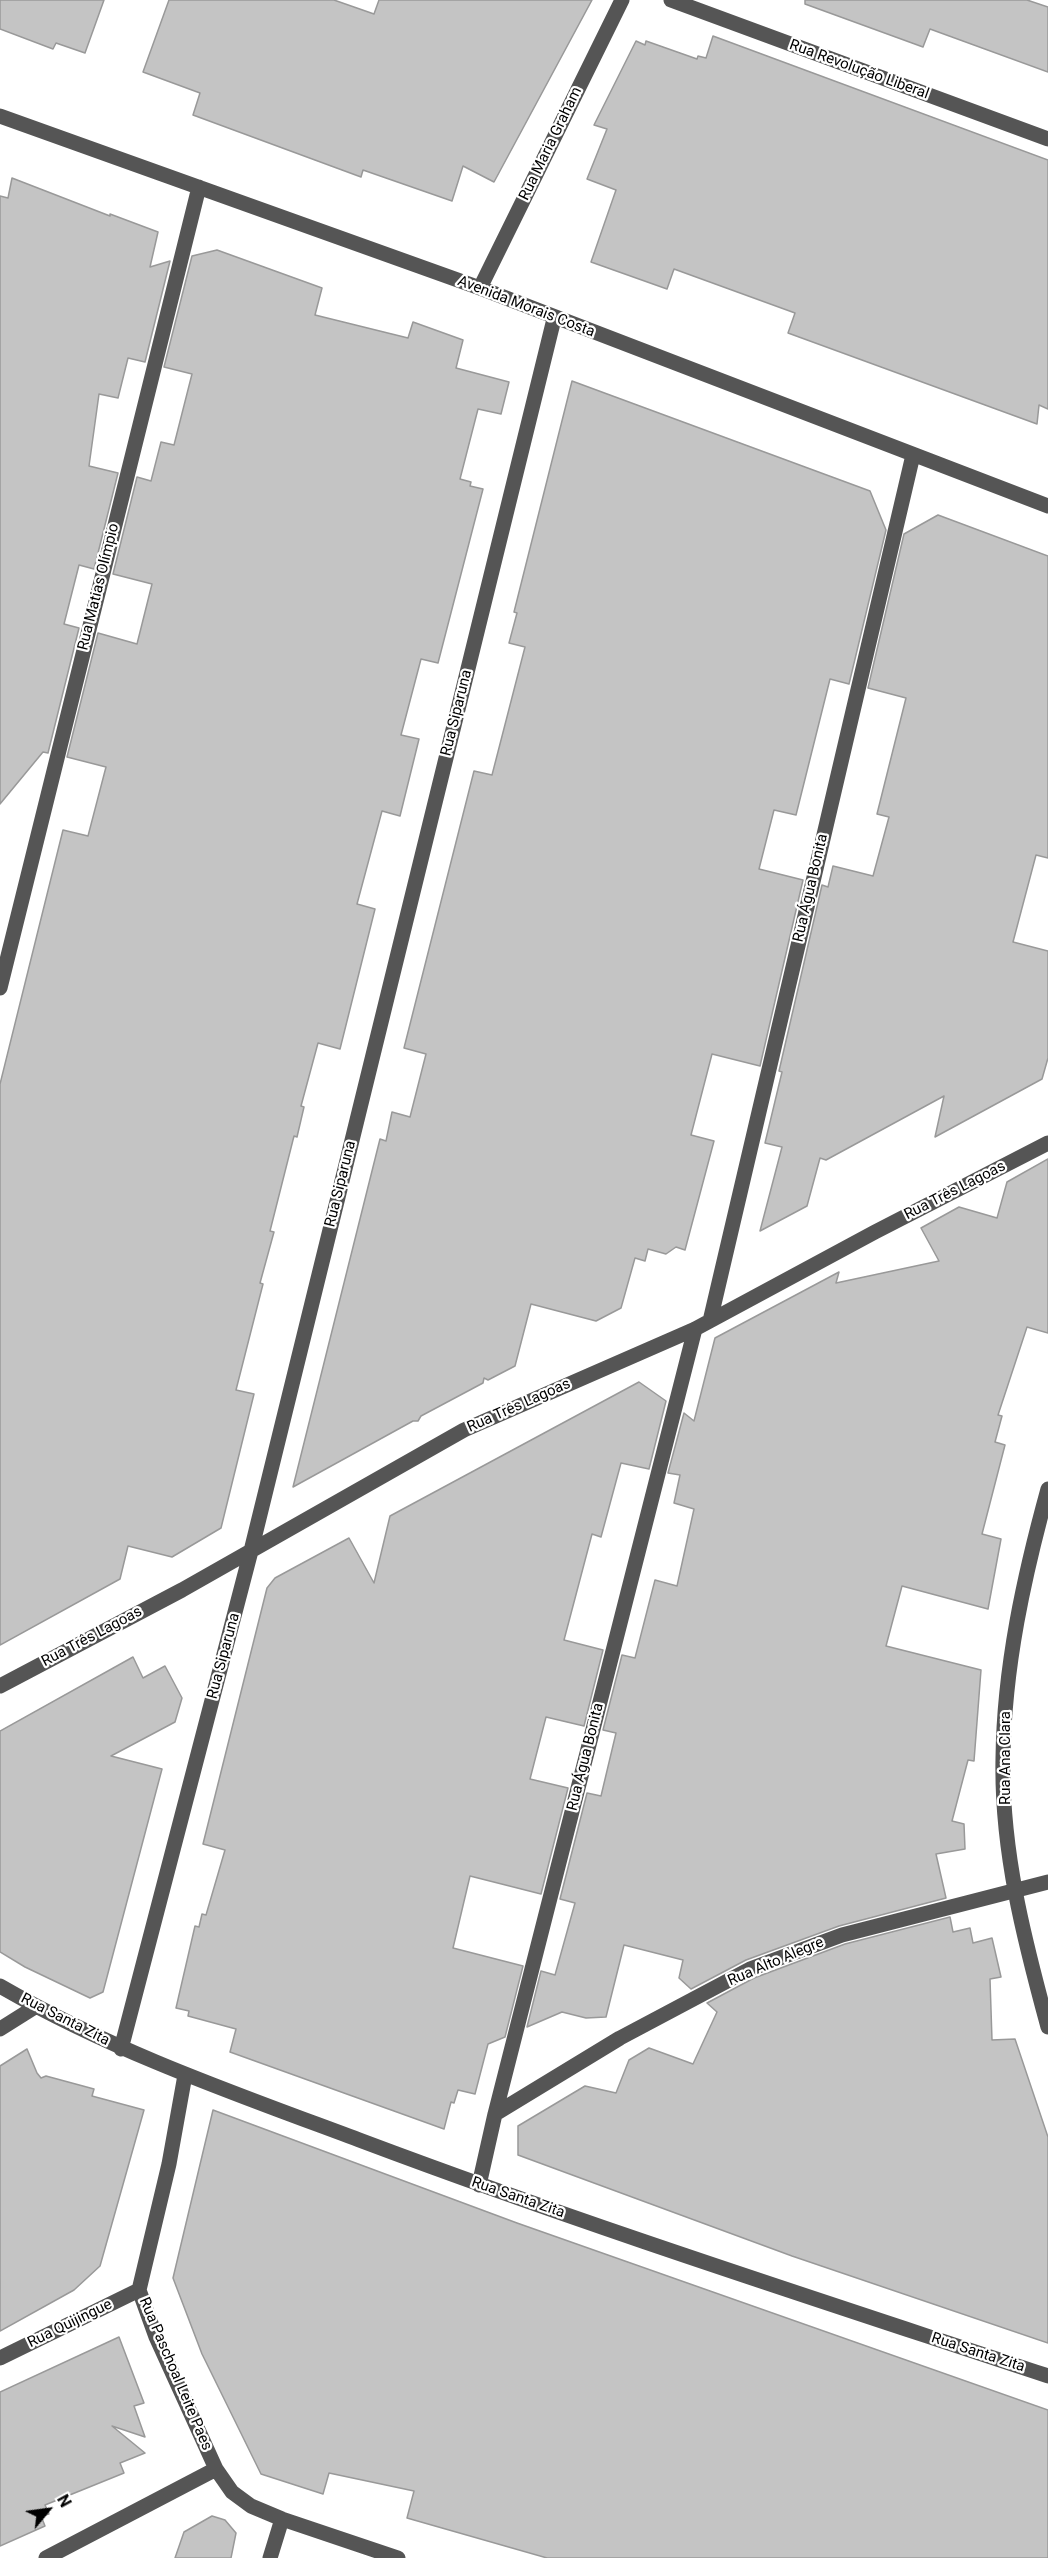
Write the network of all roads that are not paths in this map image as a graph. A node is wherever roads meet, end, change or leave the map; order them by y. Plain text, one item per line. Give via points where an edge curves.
1 (622, 0) edge
2 (671, 0) edge
3 (0, 116) edge
4 (1048, 139) edge
5 (198, 187) junction
6 (480, 288) junction
7 (554, 318) junction
8 (913, 455) junction
9 (1048, 506) edge
10 (0, 988) edge
11 (1048, 1143) edge
12 (710, 1321) junction
13 (695, 1329) junction
14 (1048, 1488) edge
15 (251, 1551) junction
16 (0, 1686) edge
17 (1048, 1882) edge
18 (1014, 1890) junction
19 (0, 1986) edge
20 (35, 2007) junction
21 (1048, 2027) edge
22 (0, 2029) edge
23 (121, 2049) junction
24 (185, 2075) junction
25 (495, 2114) junction
26 (479, 2185) junction
27 (139, 2290) junction
28 (0, 2358) edge
29 (1048, 2376) edge
30 (216, 2469) junction
31 (282, 2519) junction
32 (46, 2558) edge
33 (270, 2558) edge
34 (398, 2558) edge

1 - 6 street, Rua Maria Graham
2 - 4 street, Rua Revolução Liberal
3 - 5 street, Avenida Morais Costa
5 - 6 street, Avenida Morais Costa
5 - 10 street, Rua Matias Olímpio
6 - 7 street, Avenida Morais Costa
7 - 8 street, Avenida Morais Costa
7 - 15 street, Rua Siparuna
8 - 9 street, Avenida Morais Costa
8 - 12 street, Rua Água Bonita
11 - 12 street, Rua Três Lagoas
12 - 13 street, Rua Três Lagoas
13 - 15 street, Rua Três Lagoas via 464,1430
13 - 25 street, Rua Água Bonita
14 - 18 street, Rua Ana Clara via 1016,1628 1006,1696 1002,1759
15 - 16 street, Rua Três Lagoas
15 - 23 street, Rua Siparuna
17 - 18 street, Rua Alto Alegre
18 - 21 street, Rua Ana Clara
18 - 25 street, Rua Alto Alegre via 842,1935 750,1970 620,2038
19 - 20 street, Rua Santa Zita
20 - 22 street
20 - 23 street, Rua Santa Zita
23 - 24 street, Rua Santa Zita
24 - 26 street, Rua Santa Zita
24 - 27 street, Rua Paschoal Leite Paes
25 - 26 street, Rua Água Bonita
26 - 29 street, Rua Santa Zita
27 - 28 street, Rua Quijingue
27 - 30 street, Rua Paschoal Leite Paes
30 - 31 street, Rua Paschoal Leite Paes via 232,2492 251,2506
30 - 32 street
31 - 33 street
31 - 34 street, Rua Paschoal Leite Paes

